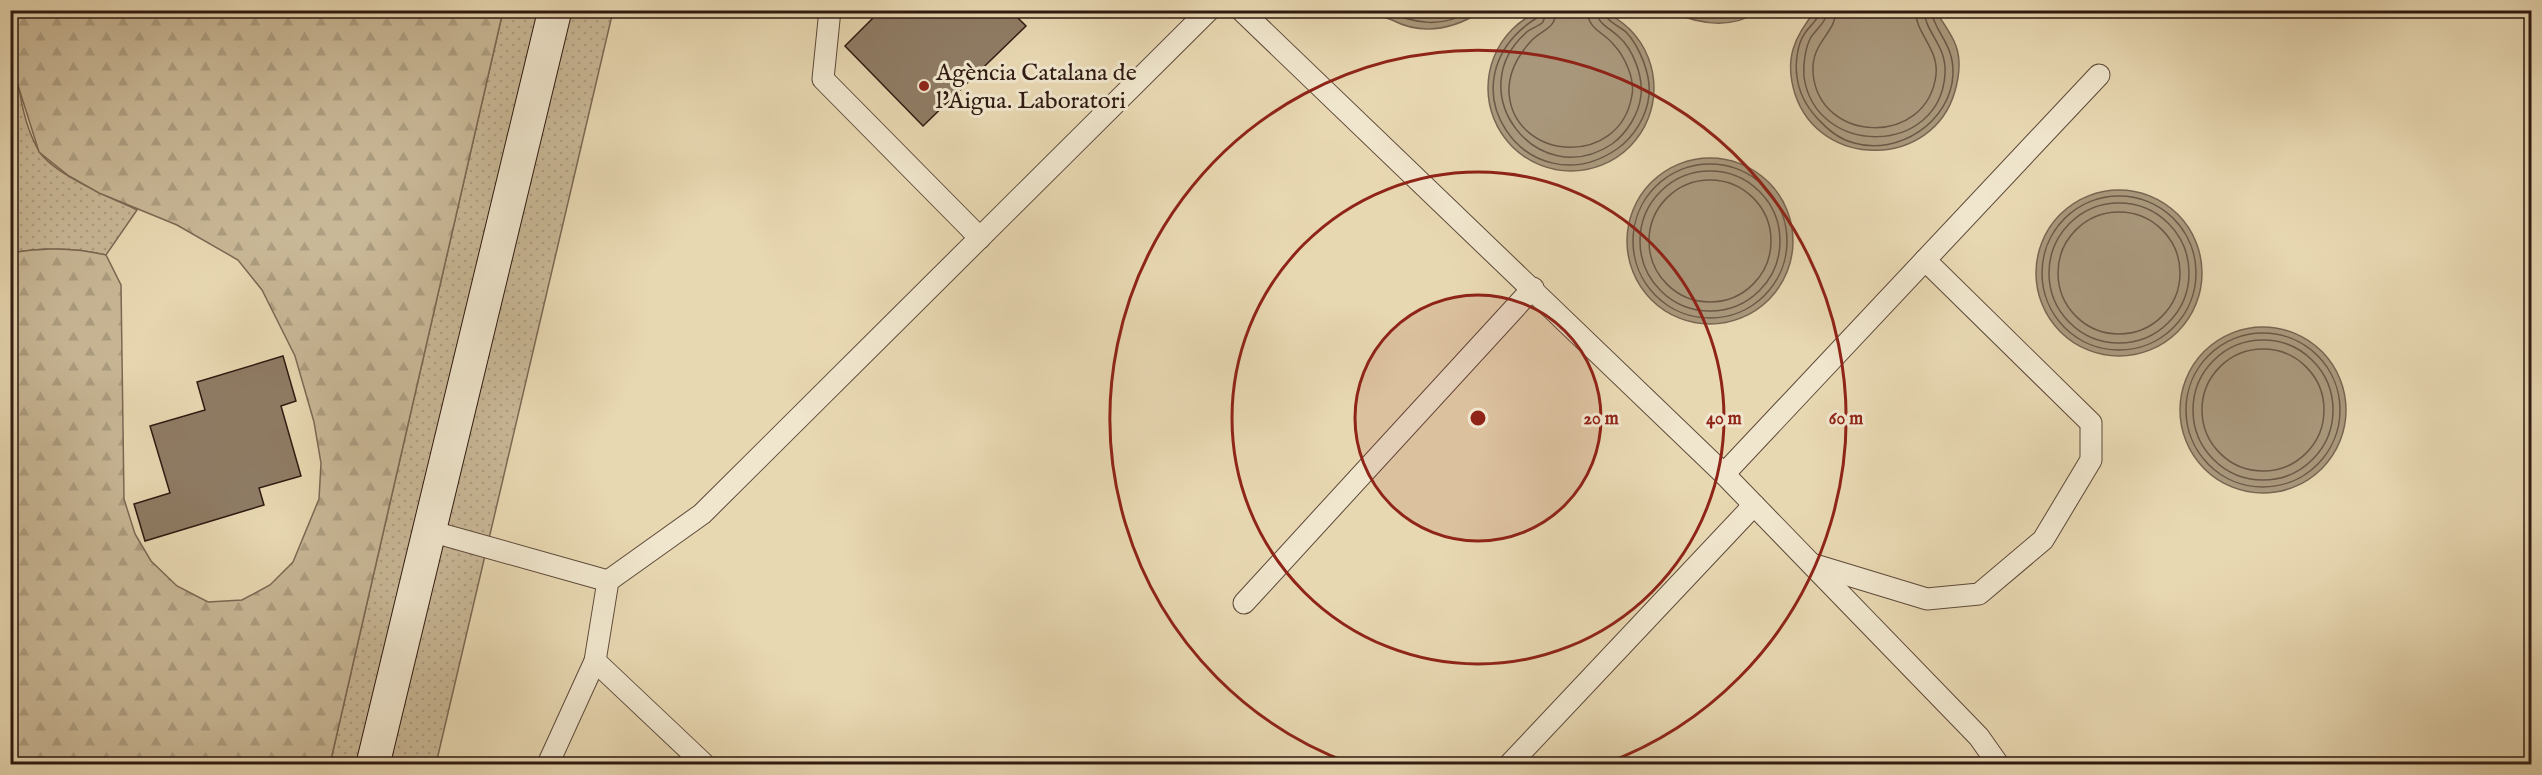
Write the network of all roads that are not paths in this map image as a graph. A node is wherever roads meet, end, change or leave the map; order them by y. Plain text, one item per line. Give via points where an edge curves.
1 (555, 10) edge
2 (830, 10) edge
3 (1209, 10) edge
4 (1241, 10) edge
5 (2099, 75) dead end
6 (980, 238) junction
7 (1925, 260) junction
8 (1533, 288) junction
9 (1724, 474) junction
10 (1754, 505) junction
11 (430, 531) junction
12 (1811, 564) junction
13 (608, 581) junction
14 (1244, 603) dead end
15 (595, 661) junction
16 (373, 765) edge
17 (548, 765) edge
18 (704, 765) edge
19 (1510, 765) edge
20 (1998, 765) edge

1 - 11 street
2 - 6 lane via 823,79
3 - 6 lane
4 - 8 lane
5 - 7 lane
6 - 13 lane via 702,514
7 - 9 lane
7 - 12 lane via 2091,423 2091,460 2043,540 1978,594 1927,599
8 - 9 lane
8 - 14 lane
9 - 10 lane
10 - 12 lane
10 - 19 lane
11 - 13 lane
11 - 16 street
12 - 20 lane via 1978,737
13 - 15 lane
15 - 17 lane
15 - 18 lane

